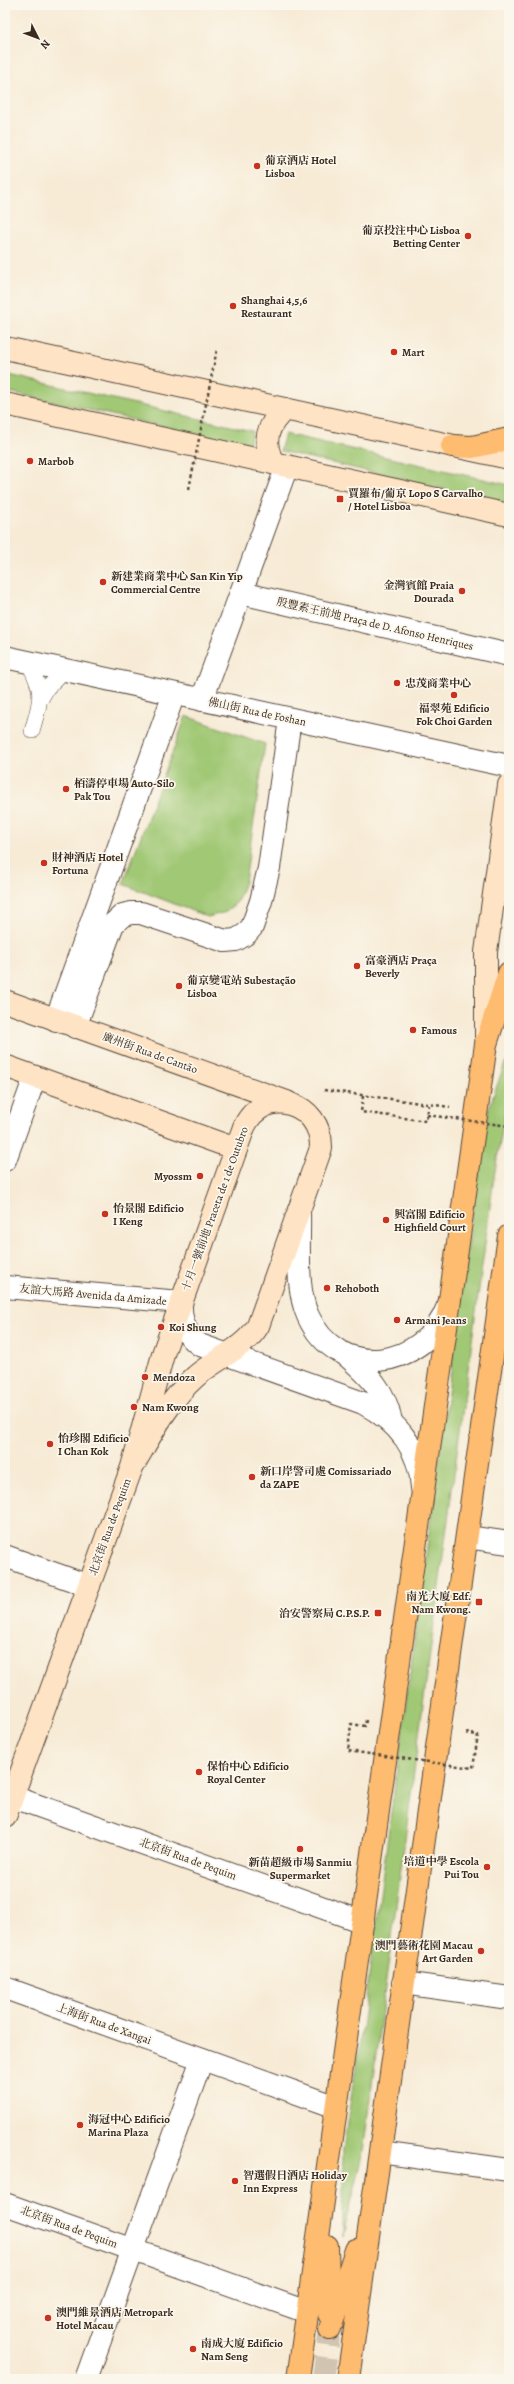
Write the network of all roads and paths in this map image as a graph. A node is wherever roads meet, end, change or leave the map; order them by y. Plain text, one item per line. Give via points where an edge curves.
1 (5, 348) edge
2 (217, 350) dead end
3 (5, 404) edge
4 (286, 409) junction
5 (509, 439) edge
6 (452, 446) junction
7 (509, 458) edge
8 (280, 465) junction
9 (189, 489) dead end
10 (509, 515) edge
11 (241, 593) junction
12 (509, 655) edge
13 (5, 657) edge
14 (28, 662) junction
15 (65, 670) junction
16 (174, 694) junction
17 (42, 697) junction
18 (202, 700) junction
19 (290, 719) junction
20 (32, 731) dead end
21 (509, 766) edge
22 (509, 785) edge
23 (509, 973) edge
24 (5, 1001) edge
25 (66, 1023) junction
26 (486, 1044) junction
27 (5, 1066) edge
28 (35, 1077) junction
29 (317, 1089) dead end
30 (363, 1096) junction
31 (295, 1105) junction
32 (429, 1105) junction
33 (477, 1110) junction
34 (426, 1115) junction
35 (509, 1126) edge
36 (236, 1149) junction
37 (5, 1160) edge
38 (299, 1210) junction
39 (509, 1236) edge
40 (509, 1242) edge
41 (5, 1287) edge
42 (451, 1297) junction
43 (181, 1302) junction
44 (342, 1352) junction
45 (224, 1354) junction
46 (391, 1421) junction
47 (132, 1467) junction
48 (422, 1502) junction
49 (467, 1537) junction
50 (509, 1543) edge
51 (5, 1556) edge
52 (89, 1586) junction
53 (366, 1720) dead end
54 (464, 1733) dead end
55 (9, 1795) edge
56 (5, 1817) edge
57 (363, 1922) junction
58 (403, 1983) junction
59 (5, 1988) edge
60 (509, 1998) edge
61 (202, 2059) junction
62 (336, 2107) junction
63 (380, 2152) junction
64 (509, 2170) edge
65 (325, 2187) junction
66 (374, 2194) junction
67 (5, 2204) edge
68 (134, 2250) junction
69 (307, 2312) junction
70 (86, 2379) edge
71 (298, 2379) edge
72 (348, 2379) edge

1 - 4 street
2 - 9 path, bridge
3 - 8 street
4 - 6 street
4 - 8 street via 268,428 266,440 268,452
5 - 6 main road via 472,447
6 - 7 street
8 - 10 street
8 - 11 street
11 - 12 street, 殷豐素王前地 Praça de D. Afonso Henriques
11 - 18 street
13 - 14 street, 佛山街 Rua de Foshan
14 - 15 street, 佛山街 Rua de Foshan
14 - 17 lane via 37,679
15 - 16 street, 佛山街 Rua de Foshan
15 - 17 lane via 47,688
16 - 18 street, 佛山街 Rua de Foshan
16 - 25 street
17 - 20 lane
18 - 19 street, 佛山街 Rua de Foshan
19 - 21 street, 佛山街 Rua de Foshan
19 - 25 street via 269,868 252,927 238,939 225,941 141,913 123,915 110,929
22 - 26 street via 486,952
23 - 26 main road
24 - 25 street, 廣州街 Rua de Cantão
25 - 31 street, 廣州街 Rua de Cantão
26 - 33 main road
27 - 28 street
28 - 36 street
28 - 37 street
29 - 30 path
30 - 32 path
30 - 34 path via 361,1112 426,1121
31 - 36 street, 十月一號前地 Praceta de 1 de Outubro via 275,1103 260,1109 246,1124
31 - 38 street, 十月一號前地 Praceta de 1 de Outubro via 316,1122 321,1138 319,1155
32 - 33 path
32 - 34 path
33 - 42 main road
34 - 35 path, bridge
36 - 43 street, 十月一號前地 Praceta de 1 de Outubro
38 - 44 street, 十月一號前地 Praceta de 1 de Outubro via 303,1302 317,1332
38 - 45 street, 十月一號前地 Praceta de 1 de Outubro via 258,1326 249,1339
39 - 40 main road
40 - 49 main road
41 - 43 street, 友誼大馬路 Avenida da Amizade
42 - 44 street, 十月一號前地 Praceta de 1 de Outubro via 439,1326 427,1341 410,1351 386,1360 354,1357
42 - 48 main road
43 - 45 street, 十月一號前地 Praceta de 1 de Outubro via 182,1322 191,1337 200,1345
43 - 47 street, 十月一號前地 Praceta de 1 de Outubro via 164,1351
44 - 46 street, 十月一號前地 Praceta de 1 de Outubro via 371,1376 386,1402
45 - 46 street, 十月一號前地 Praceta de 1 de Outubro via 363,1403
45 - 47 street, 十月一號前地 Praceta de 1 de Outubro via 194,1378 173,1403
46 - 48 street, 十月一號前地 Praceta de 1 de Outubro via 402,1433 414,1454 421,1478
47 - 52 street, 北京街 Rua de Pequim
48 - 57 main road
49 - 50 street
49 - 58 main road
51 - 52 street, 北京街 Rua de Pequim
52 - 55 street, 北京街 Rua de Pequim
53 - 54 path, bridge via 365,1726 351,1724 348,1751 473,1768 478,1735
55 - 56 street, 北京街 Rua de Pequim
55 - 57 street, 北京街 Rua de Pequim
57 - 62 main road
58 - 60 street
58 - 63 main road
59 - 61 street, 上海街 Rua de Xangai
61 - 62 street, 上海街 Rua de Xangai
61 - 68 street
62 - 65 main road
63 - 64 street
63 - 66 main road
65 - 66 main road via 330,2329
65 - 69 main road
66 - 72 main road
67 - 68 street, 北京街 Rua de Pequim
68 - 69 street, 北京街 Rua de Pequim
68 - 70 street
69 - 71 main road

